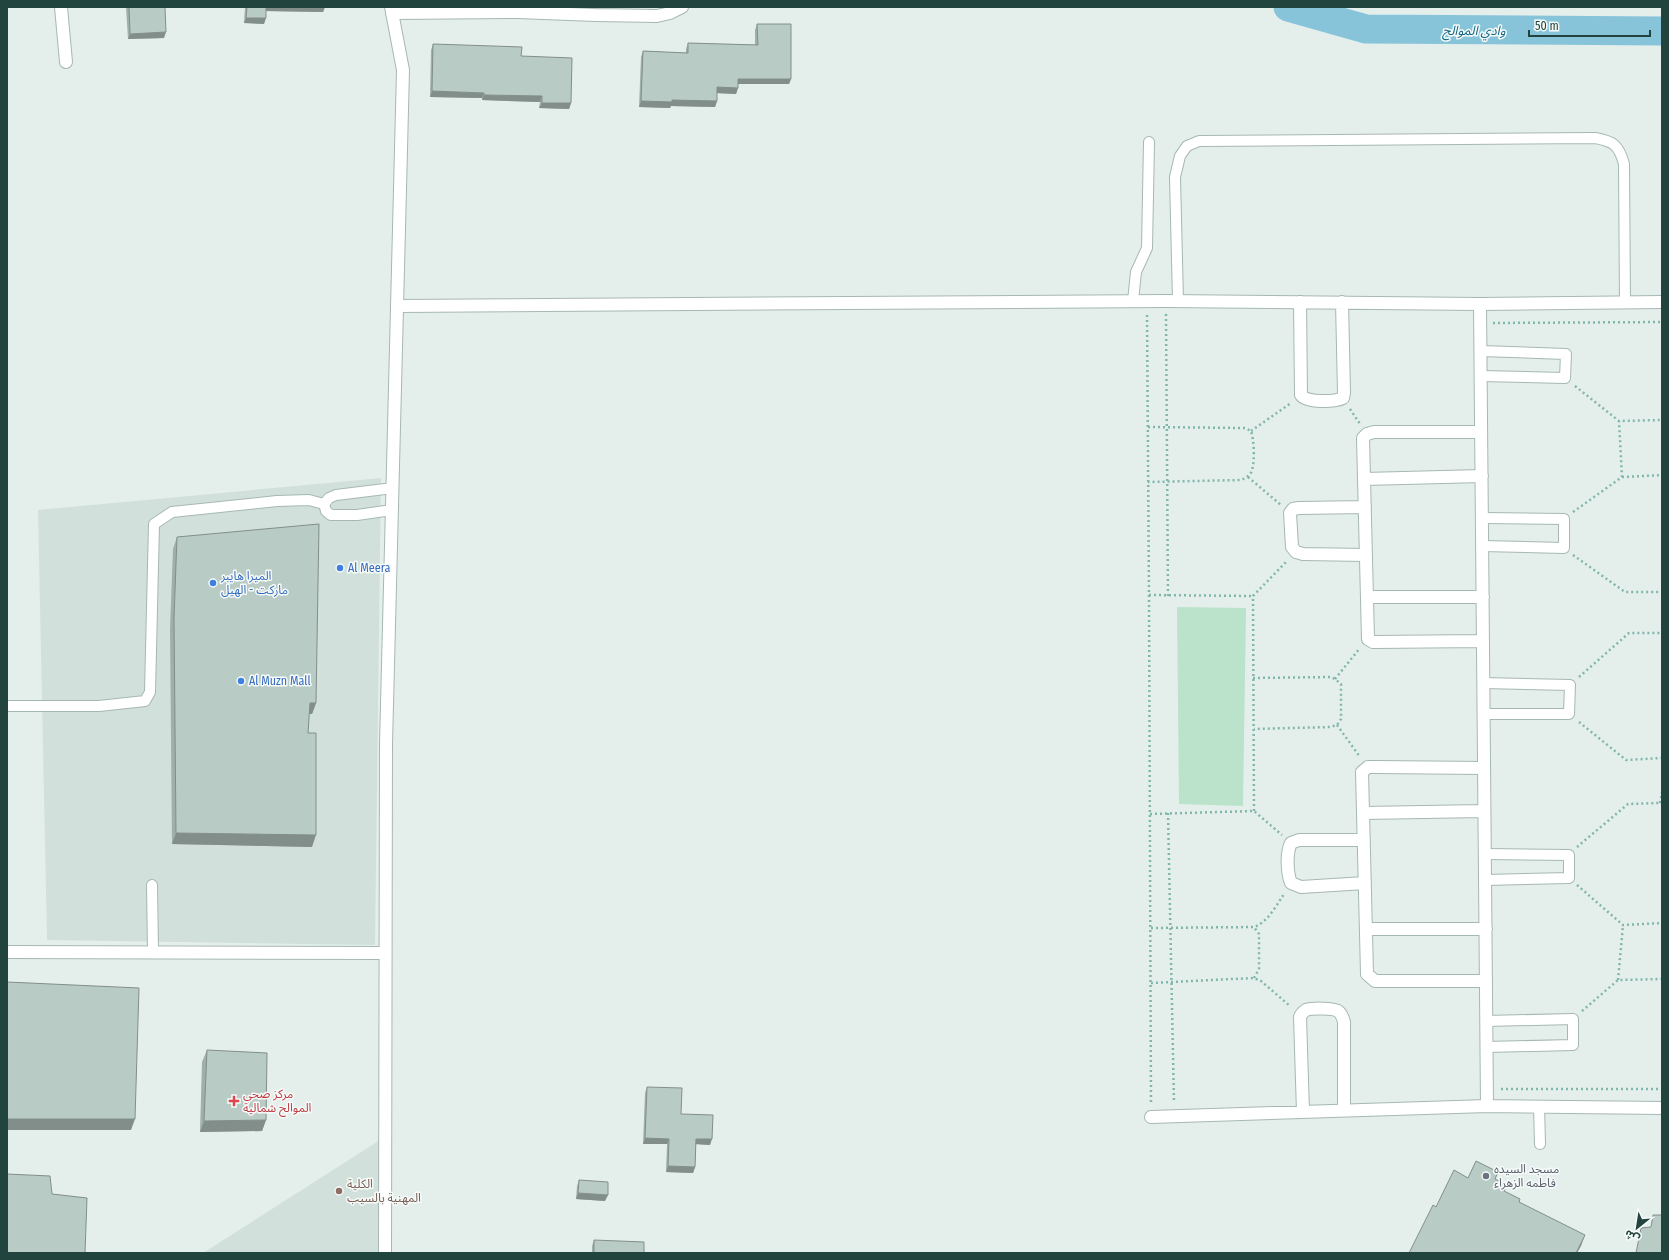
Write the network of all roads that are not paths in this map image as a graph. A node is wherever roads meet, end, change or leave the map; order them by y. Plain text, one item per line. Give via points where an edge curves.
1 (61, 7) edge
2 (682, 7) edge
3 (392, 10) edge
4 (66, 62) dead end
5 (1149, 142) dead end
6 (1133, 301) junction
7 (1172, 301) junction
8 (1300, 302) junction
9 (1342, 302) junction
10 (1662, 302) edge
11 (1625, 303) junction
12 (1480, 304) junction
13 (397, 306) junction
14 (1481, 351) junction
15 (1481, 376) junction
16 (1481, 432) junction
17 (1482, 476) junction
18 (1364, 479) junction
19 (392, 488) junction
20 (324, 504) junction
21 (1365, 506) junction
22 (392, 510) junction
23 (1482, 518) junction
24 (1482, 546) junction
25 (1366, 554) junction
26 (1367, 597) junction
27 (1483, 597) junction
28 (1483, 641) junction
29 (1483, 683) junction
30 (7, 706) edge
31 (1484, 714) junction
32 (1484, 768) junction
33 (1484, 811) junction
34 (1363, 813) junction
35 (1364, 840) junction
36 (1485, 854) junction
37 (1485, 880) junction
38 (1364, 883) junction
39 (152, 885) dead end
40 (1486, 928) junction
41 (1366, 929) junction
42 (7, 952) edge
43 (153, 952) junction
44 (384, 953) junction
45 (1486, 981) junction
46 (1486, 1021) junction
47 (1486, 1047) junction
48 (1487, 1106) junction
49 (1539, 1106) junction
50 (1662, 1108) edge
51 (1344, 1110) junction
52 (1303, 1112) junction
53 (1151, 1117) road end
54 (1540, 1144) dead end
55 (385, 1253) edge

1 - 4 street
2 - 3 street via 657,16
3 - 13 street via 403,70
5 - 6 lane via 1147,248 1136,272
6 - 7 street
6 - 13 street
7 - 8 street
7 - 11 lane via 1175,177 1180,156 1187,146 1200,141 1595,138 1610,141 1621,152 1624,164
8 - 9 street
8 - 9 street via 1301,395 1309,400 1338,400 1343,398 1344,394
9 - 12 street
10 - 11 street
11 - 12 street
12 - 14 street
13 - 19 street
14 - 15 street
14 - 15 lane via 1566,354 1565,378
15 - 16 street
16 - 17 street
16 - 18 street via 1367,434 1363,438
17 - 18 street
17 - 23 street
18 - 21 street
19 - 20 lane via 336,495
19 - 22 street
20 - 22 lane via 326,511 331,515 357,515
20 - 30 lane via 309,500 277,501 172,512 154,524 150,692 145,701 99,706
21 - 25 street
21 - 25 street via 1299,508 1293,509 1290,513 1292,547 1296,552
22 - 44 street
23 - 24 street
23 - 24 lane via 1564,519 1564,548
24 - 27 street
25 - 26 street
26 - 27 street
26 - 28 street via 1368,639 1373,642
27 - 28 street
28 - 29 street
29 - 31 street
29 - 31 lane via 1570,685 1569,714
31 - 32 street
32 - 33 street
32 - 34 street via 1365,770
33 - 34 street
33 - 36 street
34 - 35 street
35 - 38 street
35 - 38 street via 1299,840 1291,843 1288,849 1289,878 1291,883 1301,888
36 - 37 street
36 - 37 lane via 1569,855 1569,878
37 - 40 street
38 - 41 street
39 - 43 lane
40 - 41 street
40 - 45 street
41 - 45 street via 1367,974 1375,981
42 - 43 street
43 - 44 street
44 - 55 street
45 - 46 street
46 - 47 street
46 - 47 lane via 1573,1018 1573,1044
47 - 48 street
48 - 49 street
48 - 51 street
49 - 50 street
49 - 54 lane
51 - 52 street
51 - 52 street via 1342,1016 1333,1009 1308,1010 1300,1017
52 - 53 street

